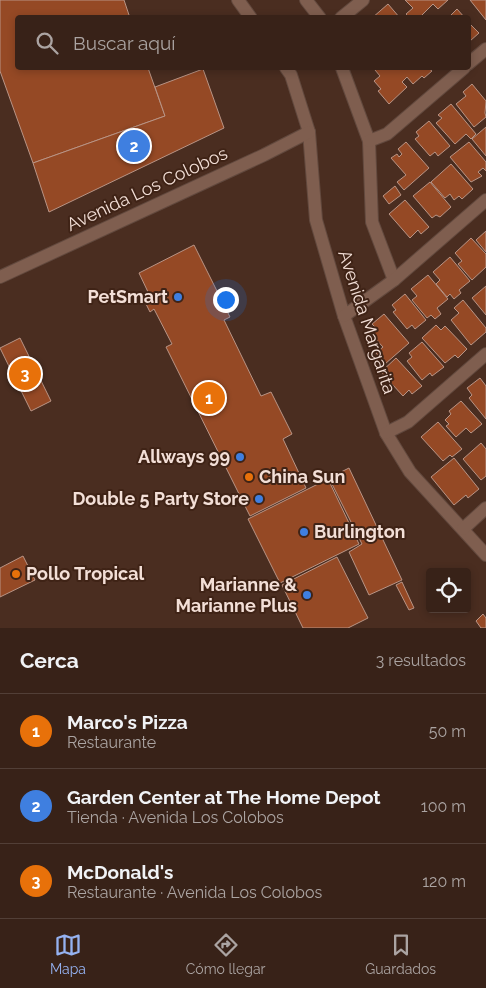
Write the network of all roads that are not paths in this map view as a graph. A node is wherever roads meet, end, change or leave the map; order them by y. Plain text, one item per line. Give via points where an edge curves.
1 (238, 0) edge
2 (306, 0) edge
3 (363, 0) edge
4 (249, 15) edge
5 (318, 15) edge
6 (345, 15) edge
7 (486, 49) edge
8 (471, 62) edge
9 (287, 70) edge
10 (343, 70) edge
11 (462, 70) edge
12 (309, 132) junction
13 (369, 141) junction
14 (486, 200) edge
15 (0, 277) edge
16 (394, 280) junction
17 (344, 316) junction
18 (486, 354) edge
19 (386, 434) junction
20 (486, 508) edge
21 (463, 529) junction
22 (486, 555) edge

1 - 4 street
2 - 5 street
3 - 6 street
7 - 8 street
9 - 12 street, Avenida Margarita
10 - 13 street
11 - 13 street via 387,134
12 - 15 street, Avenida Los Colobos
12 - 17 street, Avenida Margarita via 316,220
13 - 16 street via 372,222
14 - 16 street
16 - 17 street
17 - 19 street, Avenida Margarita
18 - 19 street via 408,422
19 - 21 street, Avenida Margarita via 410,472
20 - 21 street
21 - 22 street, Avenida Margarita

